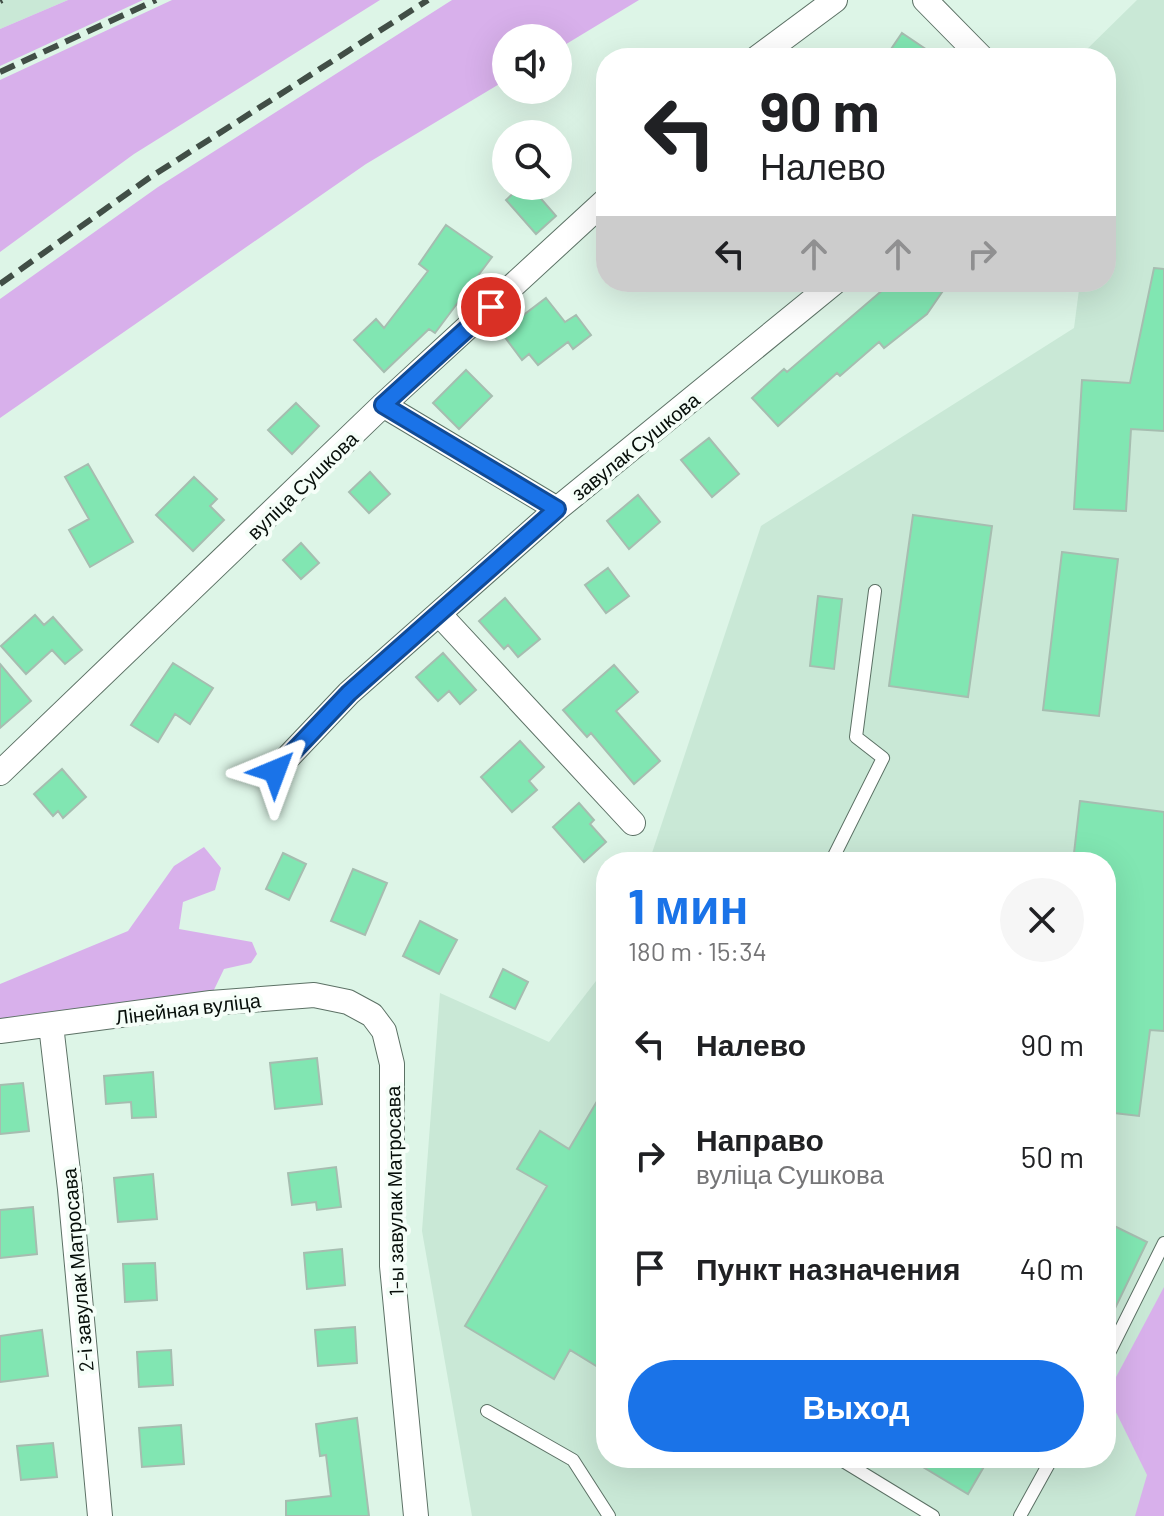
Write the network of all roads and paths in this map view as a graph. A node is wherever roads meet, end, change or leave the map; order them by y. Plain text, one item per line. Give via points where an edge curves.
1 (835, 0) edge
2 (925, 0) edge
3 (770, 48) edge
4 (972, 48) edge
5 (596, 209) edge
6 (823, 292) edge
7 (383, 405) junction
8 (557, 509) junction
9 (875, 591) dead end
10 (440, 615) junction
11 (275, 771) dead end
12 (0, 773) edge
13 (633, 823) dead end
14 (836, 852) edge
15 (372, 1015) joint
16 (51, 1025) junction
17 (0, 1031) edge
18 (1164, 1243) edge
19 (1116, 1333) edge
20 (487, 1411) dead end
21 (854, 1468) edge
22 (1046, 1468) edge
23 (100, 1516) edge
24 (416, 1516) edge
25 (609, 1516) edge
26 (933, 1516) edge
27 (1020, 1516) edge

1 - 3 street
2 - 4 street
5 - 7 street, вуліца Сушкова
6 - 8 street, завулак Сушкова
7 - 8 street
7 - 12 street, вуліца Сушкова
8 - 10 street, завулак Сушкова
9 - 14 lane via 856,737 883,758
10 - 11 street, завулак Сушкова via 349,693
10 - 13 street
15 - 16 street, Лінейная вуліца via 348,1002 314,995
15 - 24 street, 1-ы завулак Матросава via 384,1031 392,1064 392,1266
16 - 17 street, Лінейная вуліца
16 - 23 street, 2-і завулак Матросава
18 - 19 lane
20 - 25 lane via 573,1460
21 - 26 lane
22 - 27 lane

